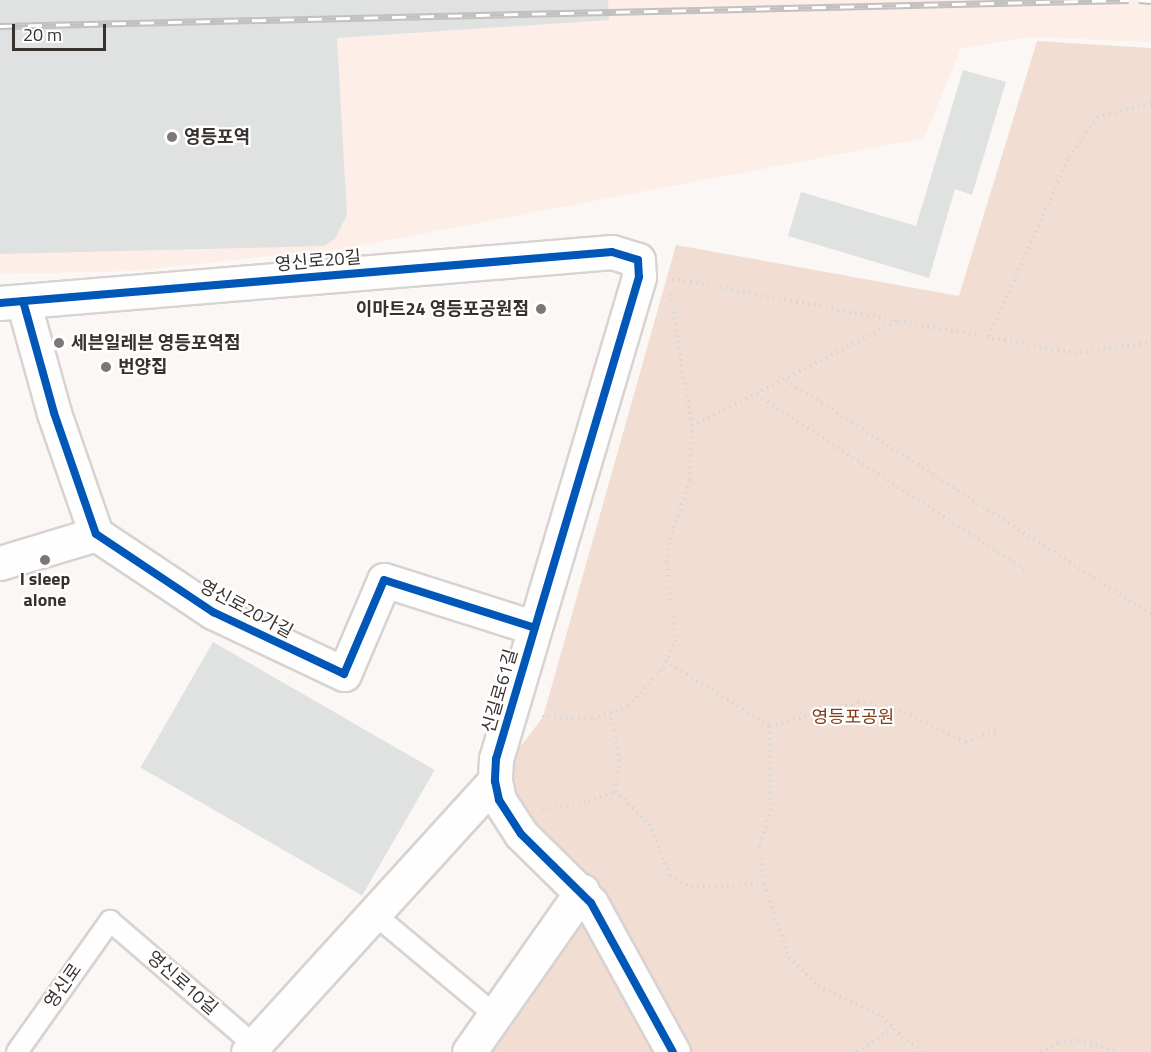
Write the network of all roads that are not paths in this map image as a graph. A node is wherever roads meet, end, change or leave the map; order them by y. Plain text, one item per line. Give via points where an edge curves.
1 (638, 260) joint
2 (12, 302) edge
3 (96, 534) junction
4 (0, 562) edge
5 (535, 627) junction
6 (495, 781) junction
7 (582, 891) junction
8 (373, 913) junction
9 (110, 921) joint
10 (495, 1015) junction
11 (255, 1050) edge
12 (17, 1052) edge
13 (469, 1052) edge
14 (673, 1052) edge

1 - 2 street, 영신로20길 via 612,252
1 - 5 street, 신길로61길 via 639,277
2 - 3 street
3 - 4 street
3 - 5 street, 영신로20가길 via 213,612 344,674 384,580
5 - 6 street, 신길로61길 via 496,759
6 - 7 street, 신길로61길 via 499,800 521,834
6 - 8 street, 영신로10길
7 - 10 street
7 - 14 street, 신길로61길
8 - 10 lane
8 - 11 street, 영신로10길
9 - 11 lane, 영신로10길
9 - 12 lane, 영신로
10 - 13 street

